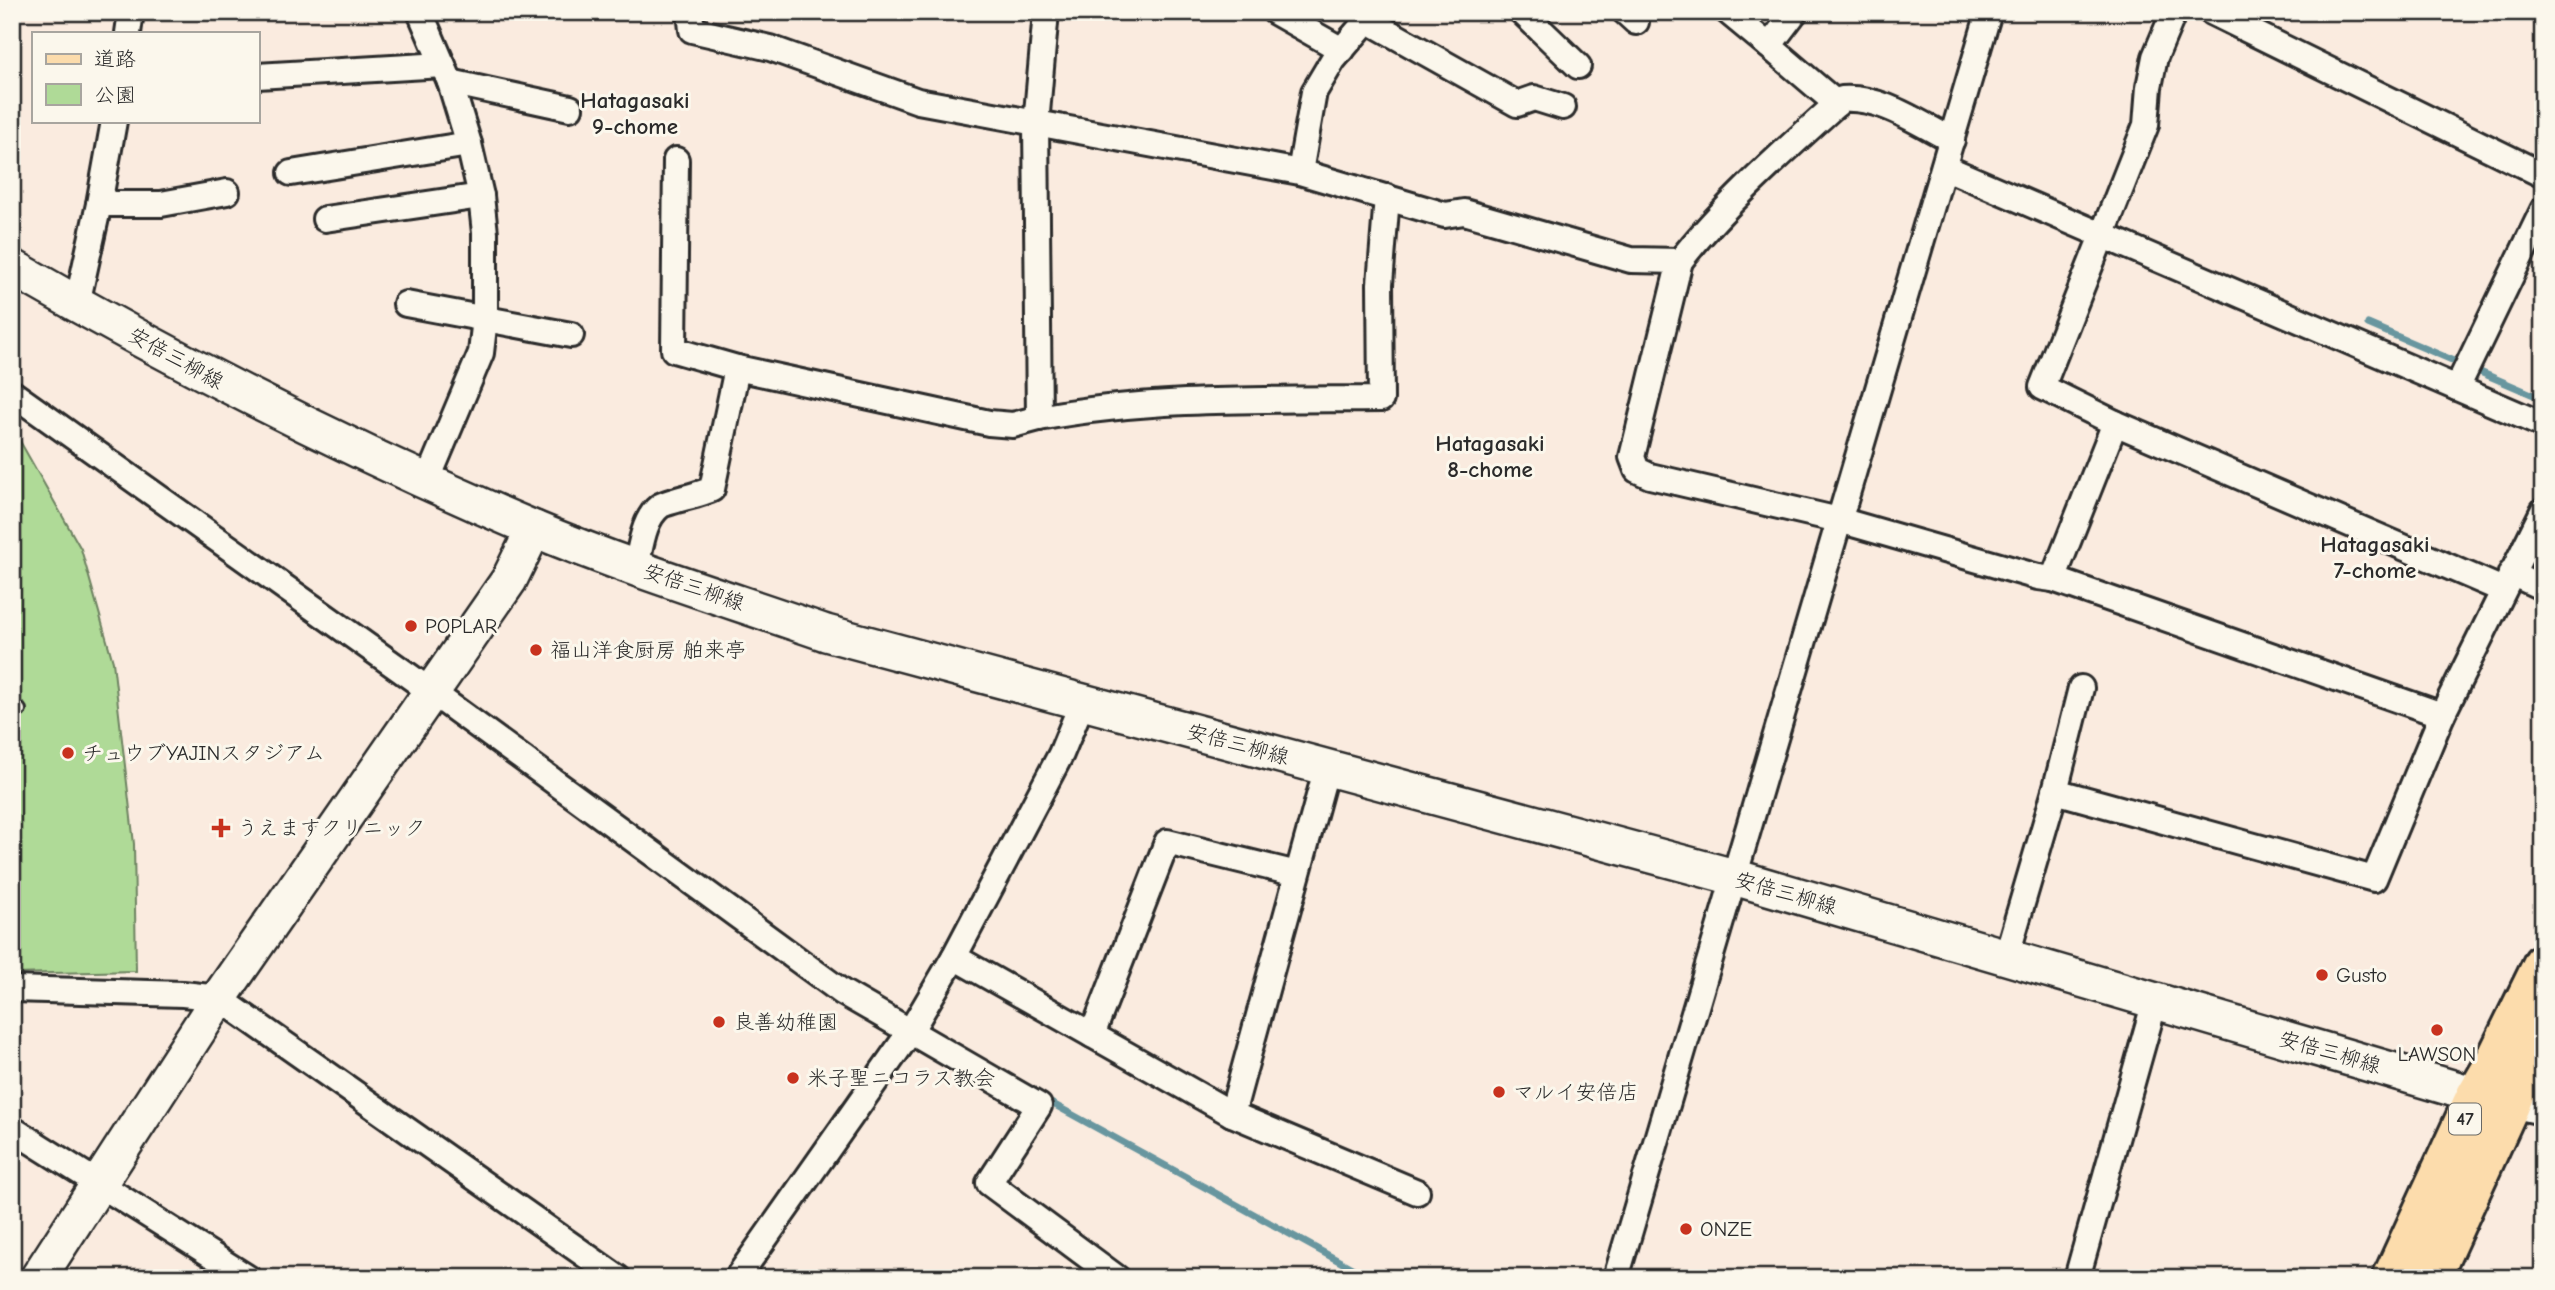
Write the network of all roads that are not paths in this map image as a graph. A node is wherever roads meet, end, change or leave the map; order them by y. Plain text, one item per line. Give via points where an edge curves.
1 (131, 12) edge
2 (420, 12) edge
3 (1046, 12) edge
4 (1275, 12) edge
5 (1522, 12) edge
6 (1728, 12) edge
7 (1795, 12) edge
8 (1989, 12) edge
9 (2174, 12) edge
10 (2211, 12) edge
11 (685, 13) edge
12 (1371, 16) edge
13 (128, 32) edge
14 (1769, 46) junction
15 (1342, 50) junction
16 (1578, 66) dead end
17 (447, 73) junction
18 (259, 76) edge
19 (1837, 104) junction
20 (1563, 107) dead end
21 (570, 108) dead end
22 (114, 122) edge
23 (1036, 124) junction
24 (1952, 140) junction
25 (469, 144) junction
26 (676, 160) dead end
27 (1944, 167) junction
28 (1300, 172) junction
29 (291, 173) dead end
30 (2543, 175) edge
31 (227, 192) dead end
32 (481, 196) junction
33 (1387, 197) junction
34 (99, 204) junction
35 (2543, 210) edge
36 (325, 219) dead end
37 (2104, 235) junction
38 (1680, 261) junction
39 (12, 267) edge
40 (77, 304) junction
41 (406, 304) dead end
42 (485, 318) junction
43 (571, 335) dead end
44 (737, 368) junction
45 (2457, 388) junction
46 (12, 393) edge
47 (1039, 418) junction
48 (2115, 423) junction
49 (2543, 425) edge
50 (427, 481) junction
51 (2543, 511) edge
52 (1839, 520) junction
53 (534, 529) junction
54 (636, 567) junction
55 (2053, 579) junction
56 (2507, 582) junction
57 (2543, 588) edge
58 (2081, 688) dead end
59 (433, 692) junction
60 (1082, 703) junction
61 (2442, 715) junction
62 (1327, 767) junction
63 (2054, 791) junction
64 (1297, 874) junction
65 (1734, 877) junction
66 (954, 957) junction
67 (2006, 958) junction
68 (2543, 963) edge
69 (12, 989) edge
70 (219, 998) junction
71 (2155, 1001) junction
72 (2543, 1023) edge
73 (910, 1032) junction
74 (1092, 1035) junction
75 (2509, 1104) edge
76 (1232, 1114) junction
77 (12, 1129) edge
78 (99, 1183) junction
79 (1417, 1192) dead end
80 (38, 1278) edge
81 (248, 1278) edge
82 (618, 1278) edge
83 (737, 1278) edge
84 (1117, 1278) edge
85 (1616, 1278) edge
86 (2077, 1278) edge
87 (2392, 1278) edge
88 (2431, 1278) edge

1 - 13 street
2 - 17 street
3 - 23 street
4 - 15 street
5 - 16 street
6 - 14 street
7 - 14 street
8 - 24 street
9 - 37 street via 2155,57 2146,125
10 - 30 street
11 - 23 street via 692,30 770,48 918,101
12 - 15 street
12 - 20 street via 1517,104 1534,98
14 - 19 street
15 - 28 street via 1314,92
17 - 18 street
17 - 21 street
17 - 25 street
19 - 24 street via 1858,98 1880,103
19 - 38 street via 1699,236
22 - 34 street
23 - 28 street
23 - 47 street
24 - 27 street
25 - 29 street
25 - 32 street
26 - 44 street via 674,350
27 - 37 street
27 - 52 street
28 - 33 street
31 - 34 street via 161,204
32 - 36 street
32 - 42 street
33 - 38 street via 1445,215 1464,212 1631,260
33 - 47 street via 1380,284 1381,398 1203,400
34 - 40 street
35 - 45 street
37 - 45 street
37 - 48 street via 2042,387
38 - 52 street via 1632,457 1637,470
39 - 40 street, 安倍三柳線
40 - 50 street, 安倍三柳線 via 241,393
41 - 42 street
42 - 43 street
42 - 50 street via 481,353
44 - 47 street via 989,422 1013,425
44 - 54 street via 712,489 661,505 648,520
45 - 49 street
46 - 59 street
48 - 55 street
48 - 56 street
50 - 53 street, 安倍三柳線
51 - 56 street
52 - 55 street
52 - 65 street
53 - 54 street, 安倍三柳線
53 - 59 street via 509,580
54 - 60 street, 安倍三柳線 via 826,632
55 - 61 street
56 - 57 street
56 - 61 street
58 - 63 street
59 - 70 street
59 - 73 street via 842,992
60 - 62 street, 安倍三柳線
60 - 66 street via 1061,754
61 - 63 street via 2374,879
62 - 64 street
62 - 65 street, 安倍三柳線
63 - 67 street
64 - 74 street via 1167,842
64 - 76 street
65 - 67 street, 安倍三柳線
65 - 85 street
66 - 73 street
66 - 74 street
67 - 71 street, 安倍三柳線
68 - 75 main road, 47 via 2490,1071
69 - 70 street
70 - 78 street
70 - 82 street
71 - 75 street, 安倍三柳線
71 - 86 street
72 - 75 main road, 47
73 - 83 street
73 - 84 street via 1039,1106 989,1183
74 - 76 street
75 - 87 main road, 47
75 - 88 main road, 47
76 - 79 street
77 - 78 street
78 - 80 street
78 - 81 street

